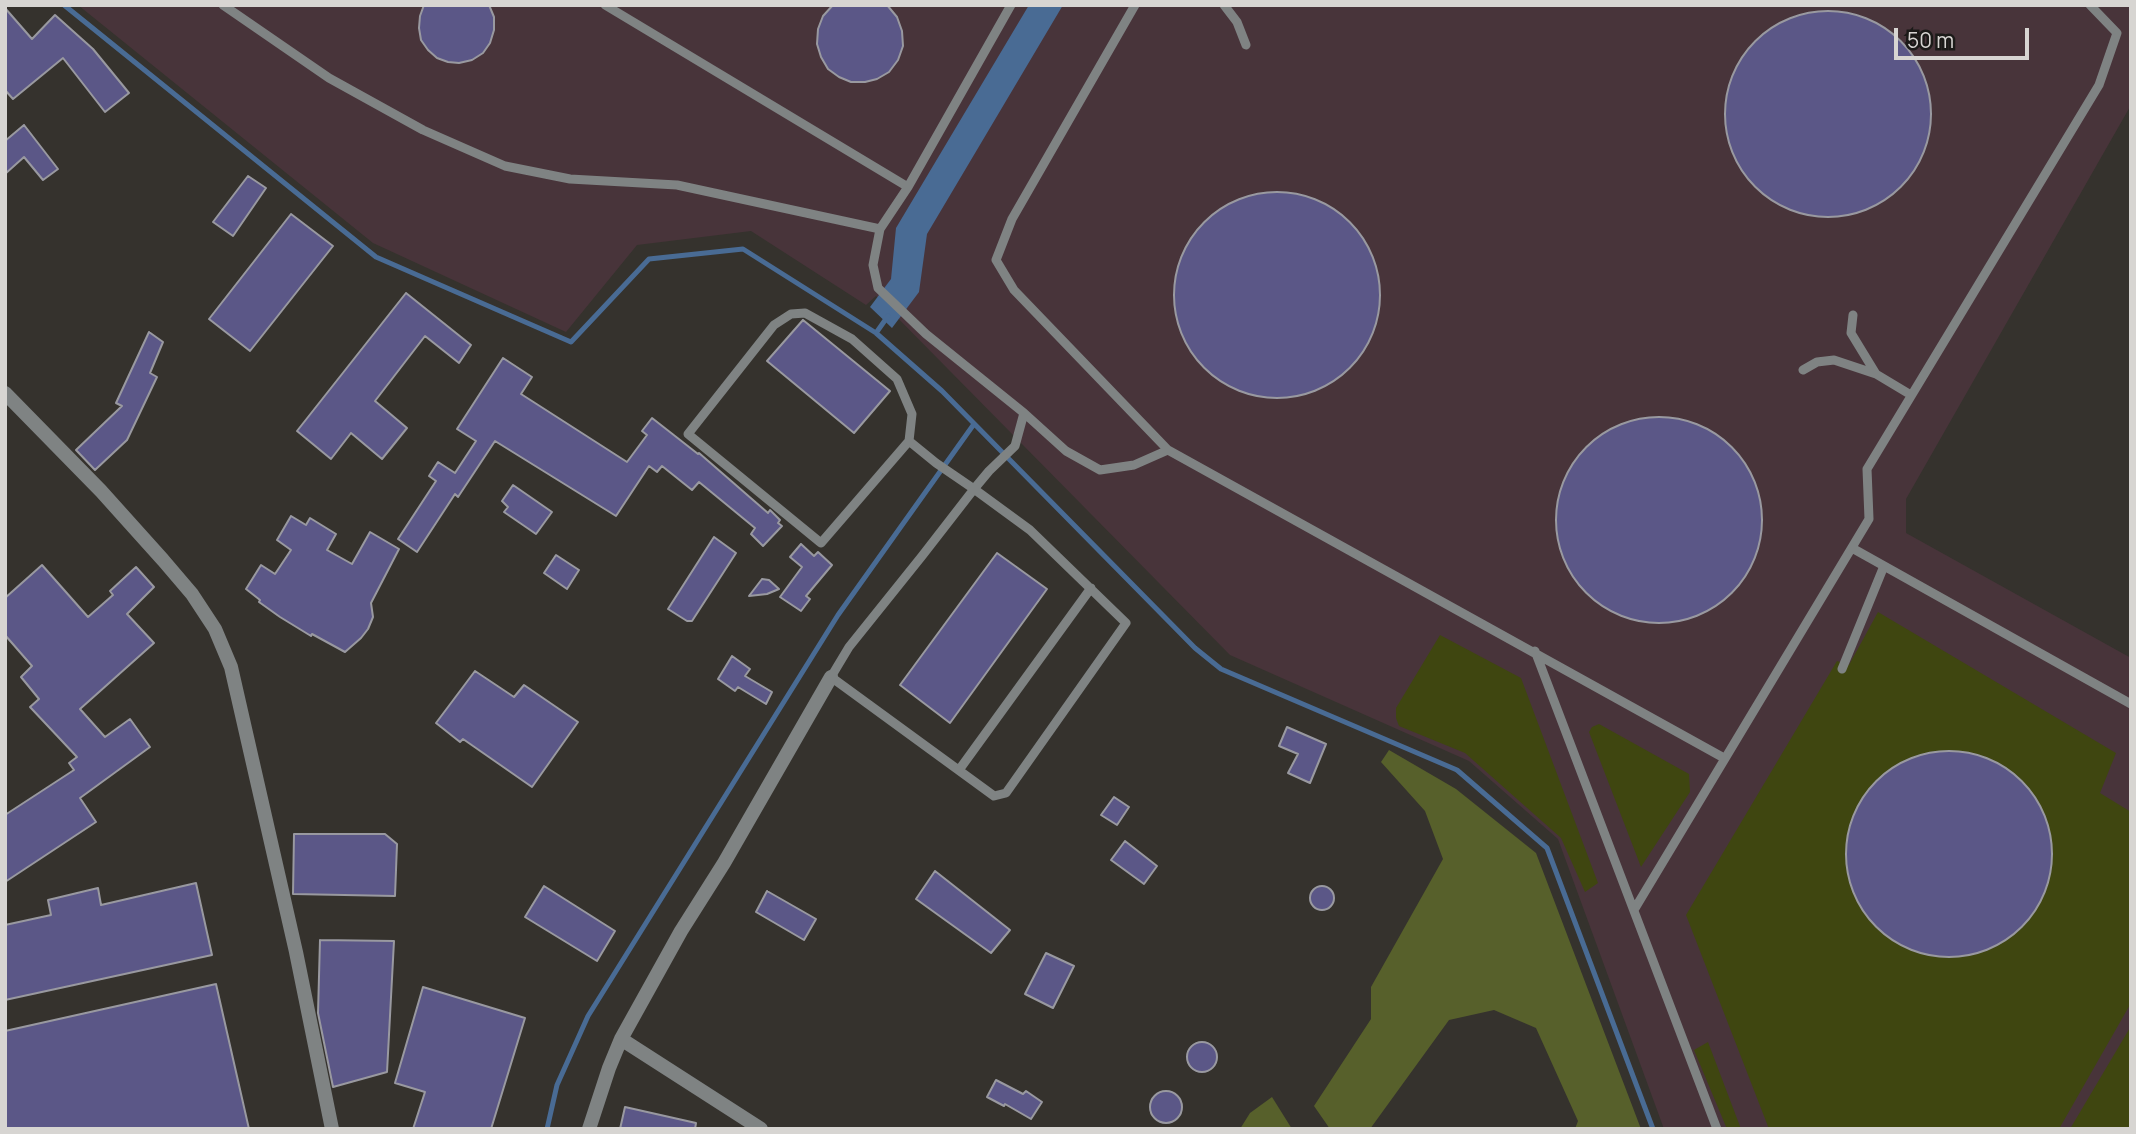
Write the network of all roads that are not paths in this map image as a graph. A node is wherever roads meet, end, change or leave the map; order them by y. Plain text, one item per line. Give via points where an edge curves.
1 (223, 5) edge
2 (605, 5) edge
3 (1011, 5) edge
4 (1135, 5) edge
5 (1224, 5) edge
6 (2090, 5) edge
7 (1246, 45) dead end
8 (908, 187) junction
9 (880, 229) junction
10 (1853, 315) dead end
11 (1802, 370) dead end
12 (1876, 374) junction
13 (6, 395) edge
14 (1911, 395) junction
15 (1024, 413) junction
16 (909, 441) junction
17 (1168, 450) junction
18 (974, 489) junction
19 (1852, 548) junction
20 (1884, 566) junction
21 (1091, 588) junction
22 (1535, 651) junction
23 (1842, 669) dead end
24 (831, 677) junction
25 (2131, 704) edge
26 (1724, 758) junction
27 (959, 770) junction
28 (1634, 911) junction
29 (621, 1039) junction
30 (332, 1129) edge
31 (589, 1129) edge
32 (761, 1129) edge
33 (1717, 1129) edge

1 - 9 lane via 330,78 423,130 505,166 570,179 677,185
2 - 8 lane
3 - 8 lane
4 - 17 lane via 1012,219 996,260 1014,290
5 - 7 lane
6 - 14 lane via 2117,33 2099,85
8 - 9 lane
9 - 15 lane via 873,265 878,288 926,334
10 - 12 lane via 1851,333
11 - 12 lane via 1834,360
12 - 14 lane
13 - 30 street via 102,491 192,594 215,629 231,667
14 - 19 lane via 1867,469 1869,519
15 - 17 lane via 1066,450 1100,470 1134,465
15 - 18 lane via 1014,446
16 - 16 lane via 821,543 688,434 774,325 791,314 805,313 852,338 897,379 912,414
16 - 18 lane
17 - 22 lane
18 - 21 lane via 1030,530
18 - 24 lane via 849,647
19 - 20 lane
19 - 26 lane
20 - 23 lane
20 - 25 lane
21 - 27 lane
21 - 27 lane via 1126,623 1006,793 995,796
22 - 26 lane
22 - 28 lane
24 - 27 lane
24 - 29 street
26 - 28 lane
28 - 33 lane
29 - 31 street
29 - 32 street

